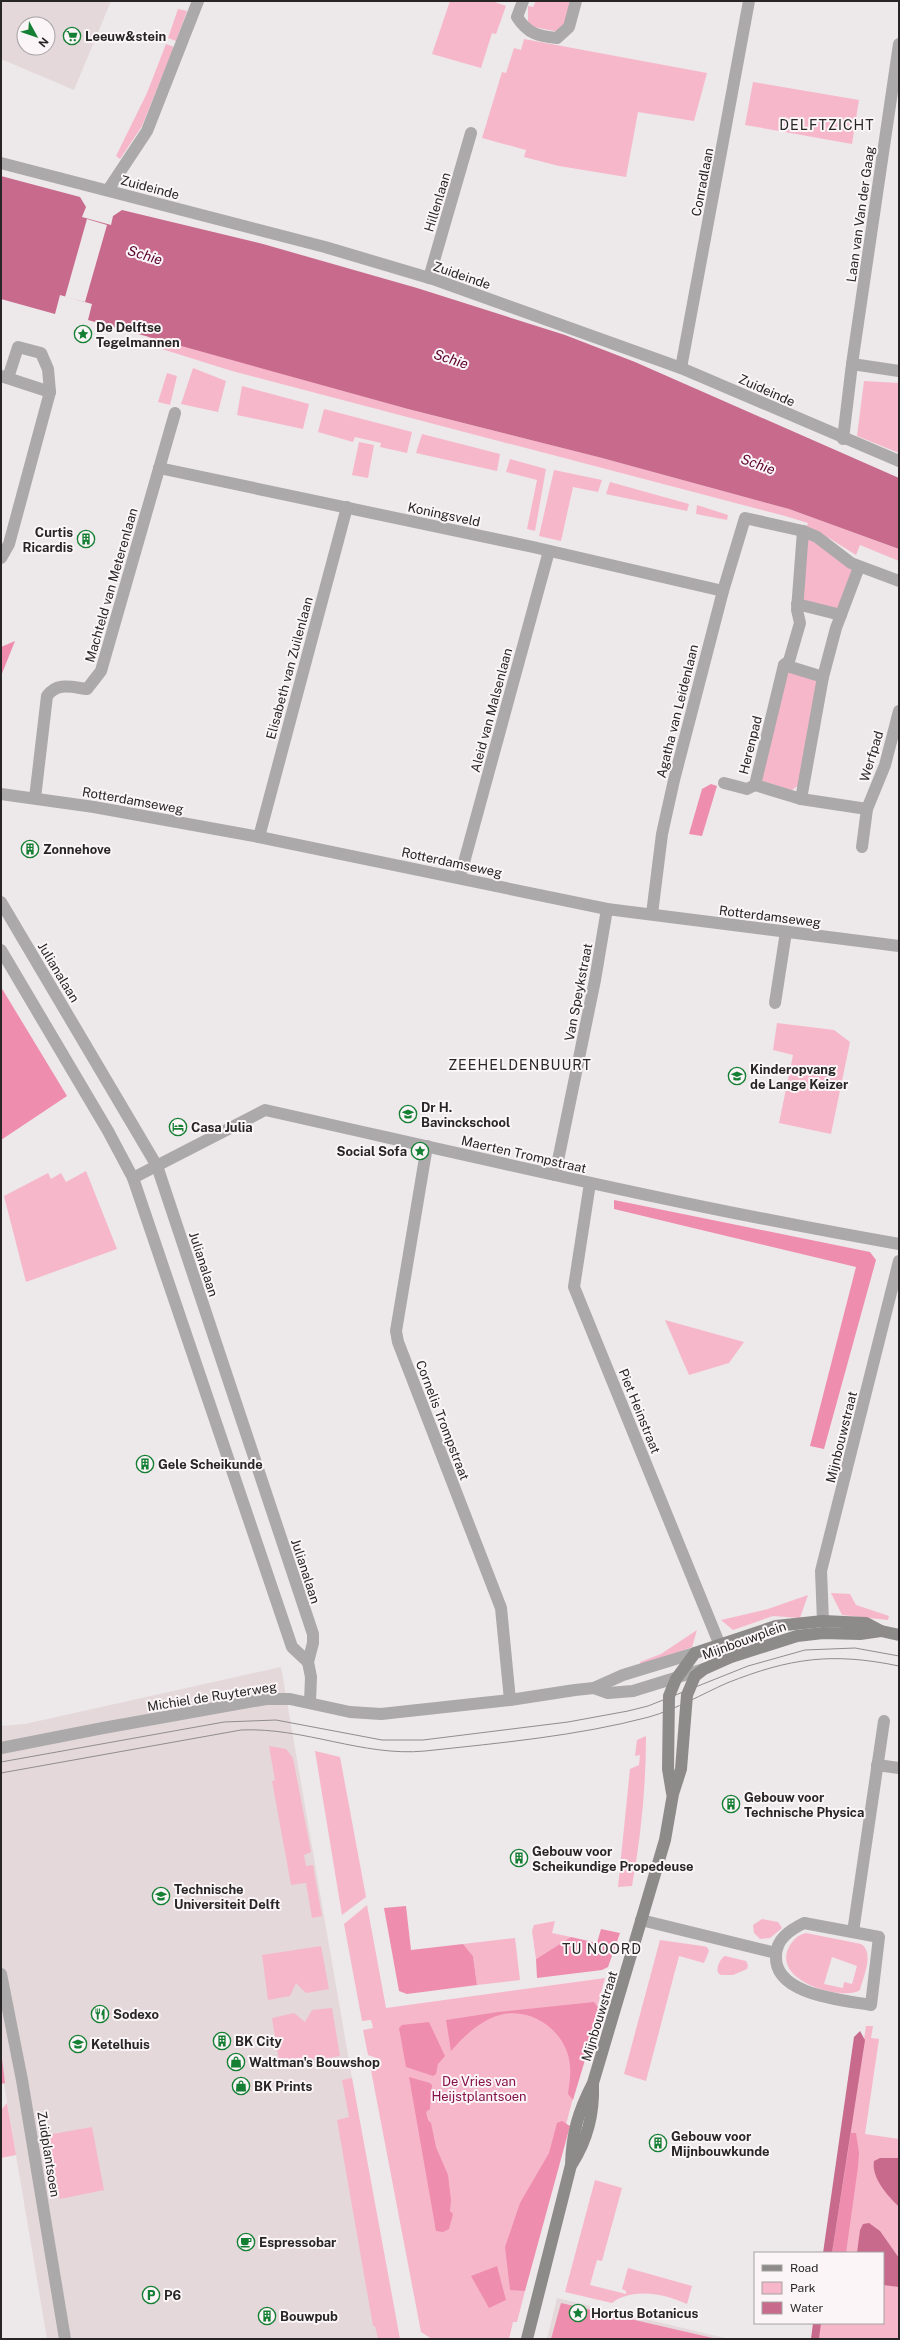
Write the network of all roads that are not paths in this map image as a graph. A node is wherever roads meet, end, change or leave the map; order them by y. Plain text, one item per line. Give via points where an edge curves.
1 (198, 1) edge
2 (523, 1) edge
3 (576, 1) edge
4 (749, 1) edge
5 (899, 44) edge
6 (471, 133) dead end
7 (1, 163) edge
8 (108, 190) junction
9 (429, 278) junction
10 (852, 364) junction
11 (681, 368) junction
12 (899, 371) edge
13 (4, 377) edge
14 (50, 392) junction
15 (175, 413) dead end
16 (842, 438) junction
17 (899, 461) edge
18 (159, 468) junction
19 (347, 507) junction
20 (803, 531) junction
21 (549, 551) junction
22 (1, 558) edge
23 (859, 567) junction
24 (899, 581) edge
25 (723, 591) junction
26 (797, 604) junction
27 (841, 615) junction
28 (784, 665) junction
29 (823, 677) junction
30 (899, 711) edge
31 (724, 783) dead end
32 (755, 785) junction
33 (1, 794) edge
34 (35, 798) junction
35 (802, 799) junction
36 (868, 810) junction
37 (259, 836) junction
38 (862, 847) dead end
39 (460, 877) junction
40 (1, 902) edge
41 (607, 909) junction
42 (652, 914) junction
43 (786, 932) junction
44 (899, 946) edge
45 (1, 950) edge
46 (775, 1003) dead end
47 (427, 1146) junction
48 (157, 1166) junction
49 (555, 1175) junction
50 (133, 1178) junction
51 (590, 1184) junction
52 (899, 1244) edge
53 (899, 1261) edge
54 (823, 1621) junction
55 (881, 1631) junction
56 (899, 1635) edge
57 (719, 1643) junction
58 (696, 1653) junction
59 (308, 1662) junction
60 (704, 1669) junction
61 (676, 1679) junction
62 (594, 1688) junction
63 (510, 1700) junction
64 (310, 1702) junction
65 (884, 1721) dead end
66 (1, 1748) edge
67 (877, 1765) junction
68 (899, 1768) edge
69 (673, 1794) junction
70 (641, 1920) junction
71 (853, 1932) junction
72 (776, 1953) junction
73 (1, 1974) edge
74 (65, 2339) edge
75 (527, 2339) edge

1 - 8 street via 147,131
2 - 3 street via 517,17 524,28 534,34 557,38 569,27
4 - 11 street, Conradlaan
5 - 10 street, Laan van Van der Gaag
6 - 9 street, Hillenlaan
7 - 8 street, Zuideinde
8 - 9 street, Zuideinde via 325,247
9 - 11 street, Zuideinde
10 - 12 street
10 - 16 street, Laan van Van der Gaag
11 - 16 street, Zuideinde
13 - 14 street
13 - 14 street via 18,347 41,353 48,370
14 - 22 street via 9,544
15 - 18 street, Machteld van Meterenlaan
16 - 17 street, Zuideinde
18 - 19 street, Koningsveld
18 - 34 street, Machteld van Meterenlaan via 101,671 87,688 60,686 47,696
19 - 21 street, Koningsveld
19 - 37 street, Elisabeth van Zuilenlaan
20 - 23 street via 825,542
20 - 25 street, Agatha van Leidenlaan via 745,518
20 - 26 street, Herenpad
21 - 25 street, Koningsveld
21 - 39 street, Aleid van Malsenlaan
23 - 24 street
23 - 27 street
25 - 42 street, Agatha van Leidenlaan via 672,788 662,834
26 - 27 street
26 - 28 street, Herenpad via 800,623 789,662
27 - 29 street
28 - 29 street
28 - 32 street, Herenpad
29 - 35 street
30 - 36 street, Werfpad via 885,765
31 - 32 street via 748,789
32 - 35 street, Herenpad
33 - 34 street, Rotterdamseweg
34 - 37 street, Rotterdamseweg
35 - 36 street, Herenpad
36 - 38 street
37 - 39 street, Rotterdamseweg
39 - 41 street, Rotterdamseweg
40 - 48 street, Julianalaan
41 - 42 street, Rotterdamseweg
41 - 49 street, Van Speykstraat via 591,1002
42 - 43 street, Rotterdamseweg
43 - 44 street, Rotterdamseweg
43 - 46 street
45 - 50 street
47 - 48 street, Maerten Trompstraat via 266,1110
47 - 49 street, Maerten Trompstraat
47 - 63 street, Cornelis Trompstraat via 396,1331 398,1342 501,1608
48 - 50 street, Maerten Trompstraat
48 - 59 street, Julianalaan via 313,1634
49 - 51 street, Maerten Trompstraat
50 - 59 street via 292,1647
51 - 52 street, Maerten Trompstraat via 768,1221
51 - 57 street, Piet Heinstraat via 574,1287
53 - 54 street, Mijnbouwstraat via 821,1571
54 - 55 main road, Mijnbouwplein via 866,1623
54 - 57 main road, Mijnbouwplein via 776,1626
55 - 56 main road
55 - 60 main road, Mijnbouwplein via 797,1636 768,1644
57 - 58 main road, Mijnbouwplein
58 - 61 main road, Mijnbouwstraat
58 - 62 street, Michiel de Ruyterweg via 623,1675
59 - 64 street, Julianalaan via 312,1677
60 - 61 street, Mijnbouwplein
60 - 69 main road, Mijnbouwstraat via 695,1676 689,1689 681,1769
61 - 62 street, Michiel de Ruyterweg via 621,1692 608,1693
61 - 69 main road, Mijnbouwstraat via 669,1702 668,1769
62 - 63 street, Michiel de Ruyterweg
63 - 64 street, Michiel de Ruyterweg via 381,1714 350,1712
64 - 66 street, Michiel de Ruyterweg via 290,1699 254,1701
65 - 67 street
67 - 68 street
67 - 71 street
69 - 70 main road, Mijnbouwstraat via 665,1840
70 - 72 street
70 - 75 main road, Mijnbouwstraat via 593,2083 594,2107 586,2140 571,2165
71 - 72 street via 804,1923 791,1929 781,1940
71 - 72 street via 879,1937 871,2005 831,1998 795,1987 777,1969
73 - 74 street, Zuidplantsoen via 22,2080

